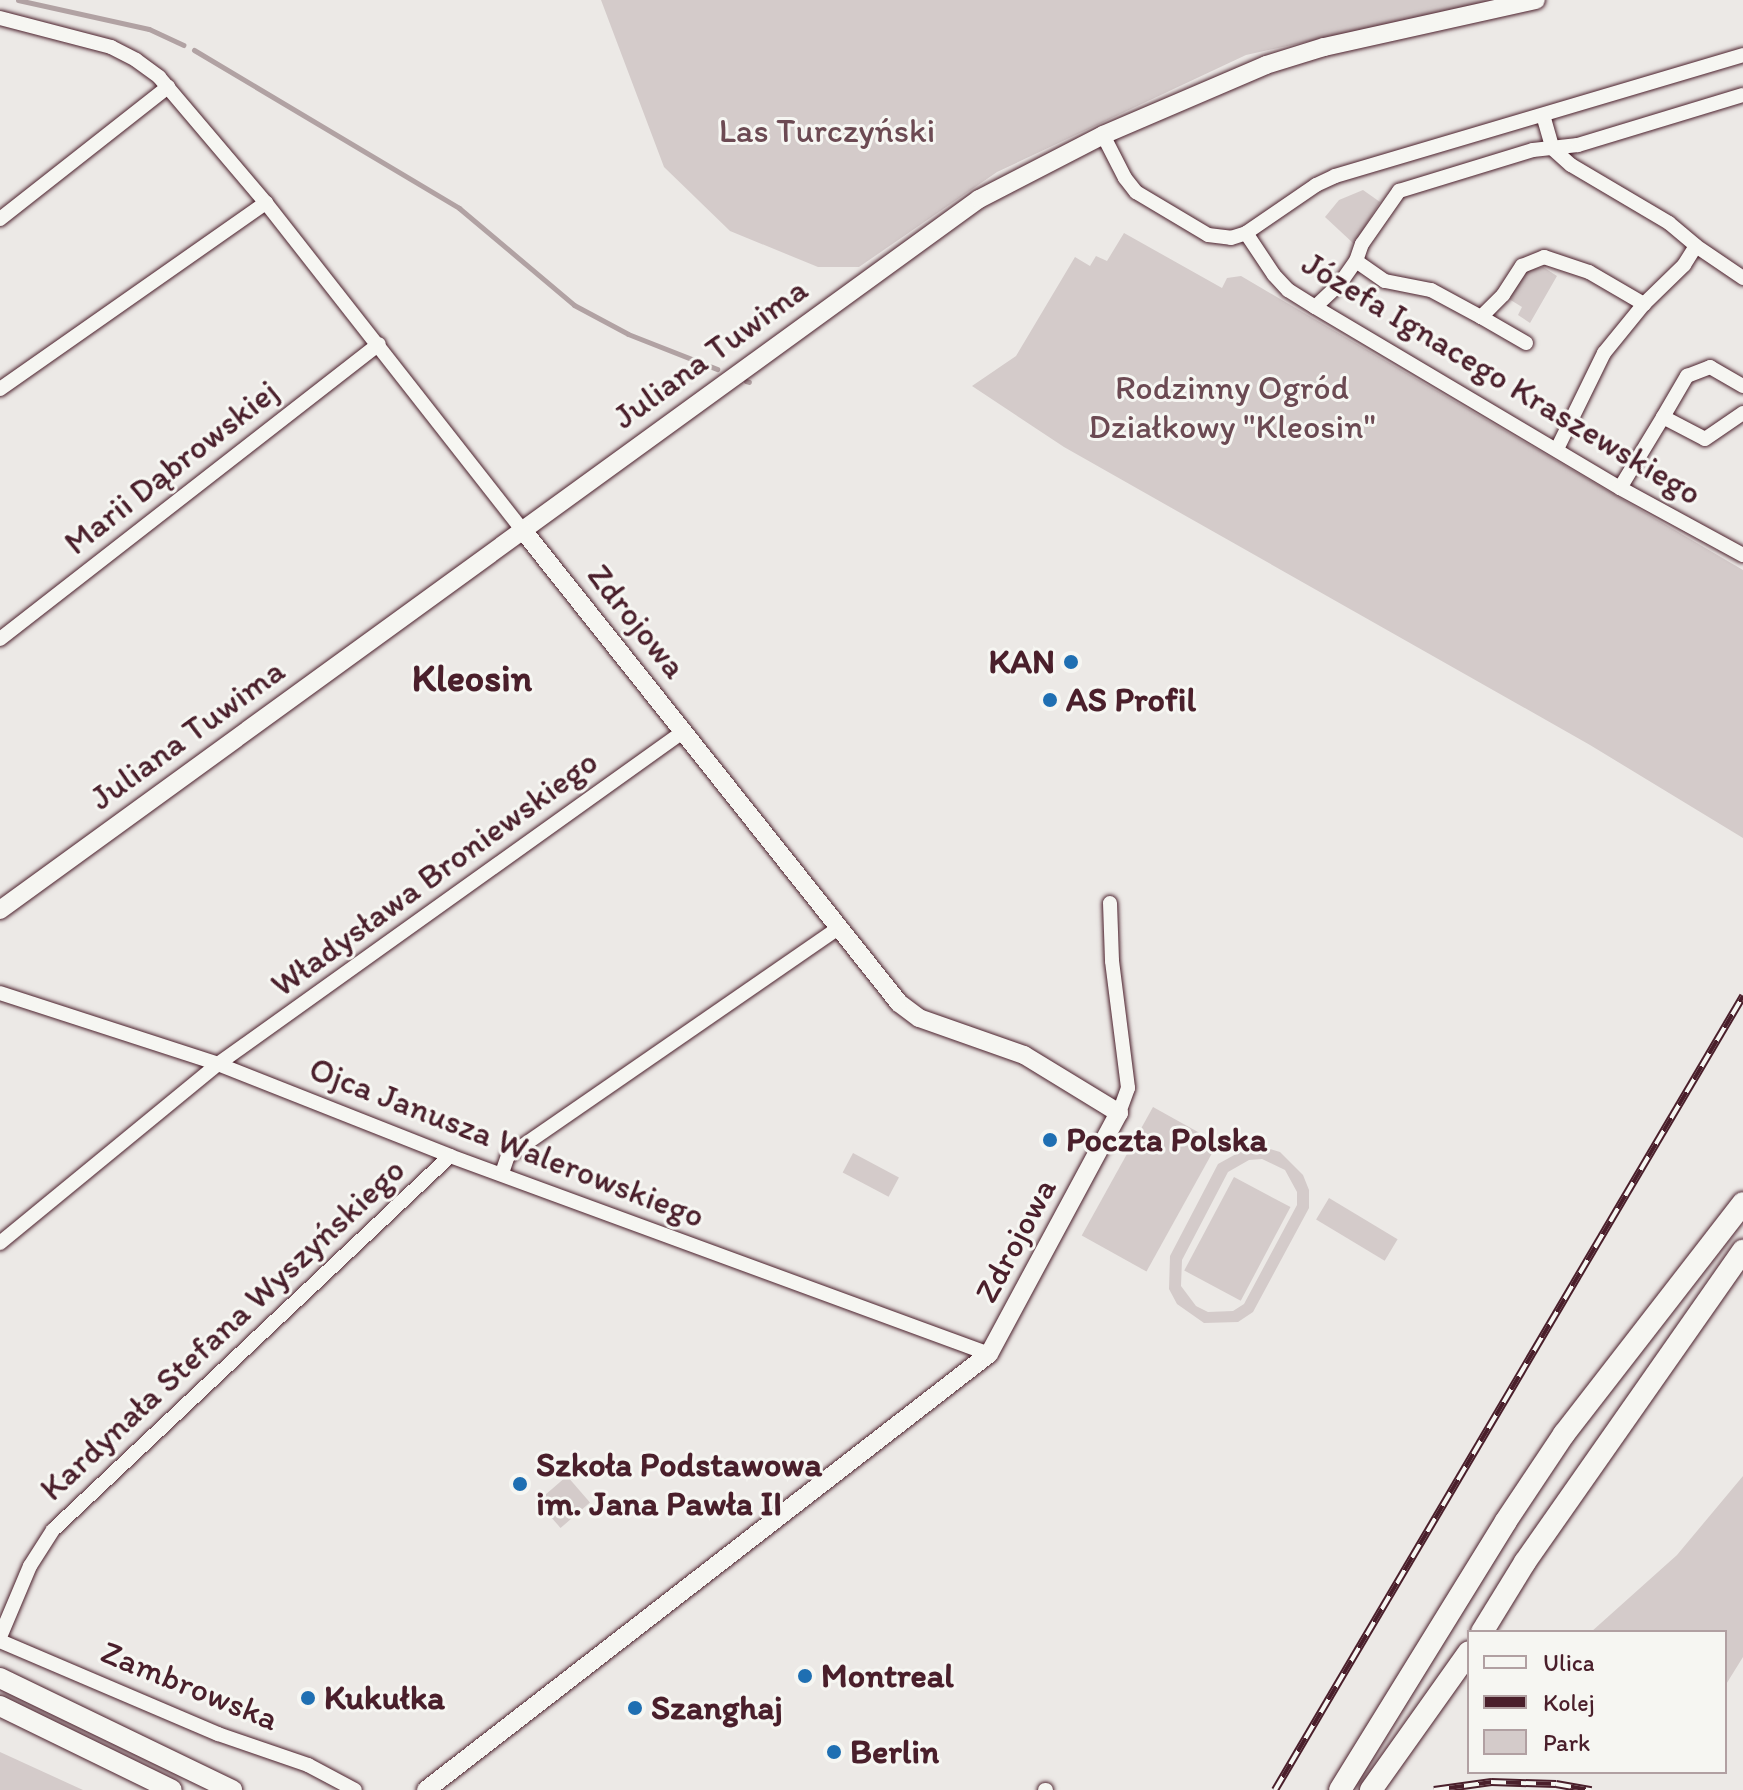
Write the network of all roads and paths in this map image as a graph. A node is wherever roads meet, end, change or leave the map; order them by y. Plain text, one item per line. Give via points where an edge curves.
1 (1536, 0) edge
2 (0, 18) edge
3 (1743, 55) edge
4 (168, 87) junction
5 (1743, 95) edge
6 (1543, 115) junction
7 (1103, 135) junction
8 (1553, 149) junction
9 (266, 203) junction
10 (0, 219) edge
11 (1246, 233) junction
12 (1696, 246) junction
13 (1356, 261) junction
14 (1743, 278) edge
15 (1644, 304) junction
16 (1315, 307) junction
17 (1481, 317) junction
18 (1526, 343) dead end
19 (379, 344) junction
20 (1743, 386) edge
21 (0, 389) edge
22 (1743, 413) edge
23 (1663, 417) junction
24 (1557, 449) junction
25 (1620, 488) junction
26 (522, 529) junction
27 (1743, 555) edge
28 (0, 639) edge
29 (684, 731) junction
30 (1110, 903) dead end
31 (0, 910) edge
32 (838, 928) junction
33 (0, 993) edge
34 (218, 1064) junction
35 (1119, 1113) junction
36 (450, 1156) junction
37 (502, 1173) junction
38 (1743, 1203) edge
39 (0, 1243) edge
40 (1743, 1251) edge
41 (989, 1354) junction
42 (1483, 1630) edge
43 (0, 1639) edge
44 (1467, 1655) edge
45 (0, 1678) edge
46 (0, 1706) edge
47 (1372, 1789) edge
48 (172, 1790) edge
49 (232, 1790) edge
50 (355, 1790) edge
51 (426, 1790) edge
52 (1340, 1790) edge

1 - 7 street, Juliana Tuwima via 1293,56
2 - 4 street, Zdrojowa via 111,47
3 - 6 street, Józefa Ignacego Kraszewskiego
4 - 9 street, Zdrojowa
4 - 10 street
5 - 8 street
6 - 8 street
6 - 11 street, Józefa Ignacego Kraszewskiego via 1335,176
7 - 11 street via 1125,178 1149,201 1208,235 1231,238
7 - 26 street, Juliana Tuwima via 979,199
8 - 12 street
8 - 13 street via 1533,150 1399,191
9 - 19 street, Zdrojowa
9 - 21 street
11 - 16 street, Józefa Ignacego Kraszewskiego via 1274,275
12 - 14 street
12 - 15 street
13 - 16 street
13 - 17 street via 1380,279 1431,290
15 - 17 street via 1589,272 1544,257 1522,266
15 - 24 street via 1604,353
16 - 24 street, Józefa Ignacego Kraszewskiego
17 - 18 street
19 - 26 street, Zdrojowa
19 - 28 street, Marii Dąbrowskiej
20 - 23 street via 1710,367 1687,376
22 - 23 street via 1705,439
23 - 25 street
24 - 25 street, Józefa Ignacego Kraszewskiego
25 - 27 street, Józefa Ignacego Kraszewskiego
26 - 29 street, Zdrojowa
26 - 31 street, Juliana Tuwima
29 - 32 street, Zdrojowa
29 - 34 street, Władysława Broniewskiego
30 - 35 street, Zdrojowa via 1128,1088
32 - 35 street, Zdrojowa via 899,1003 919,1018 1024,1055
32 - 37 street via 508,1156
33 - 34 street, Ojca Janusza Walerowskiego
34 - 36 street, Ojca Janusza Walerowskiego
34 - 39 street, Władysława Broniewskiego
35 - 41 street, Zdrojowa
36 - 37 street, Ojca Janusza Walerowskiego
36 - 43 street, Kardynała Stefana Wyszyńskiego via 53,1530 30,1566
37 - 41 street, Ojca Janusza Walerowskiego
38 - 52 main road via 1564,1434
40 - 42 main road
41 - 51 street
43 - 50 street, Zambrowska via 218,1734 308,1765
44 - 47 main road
45 - 49 main road, Zambrowska
46 - 48 main road

